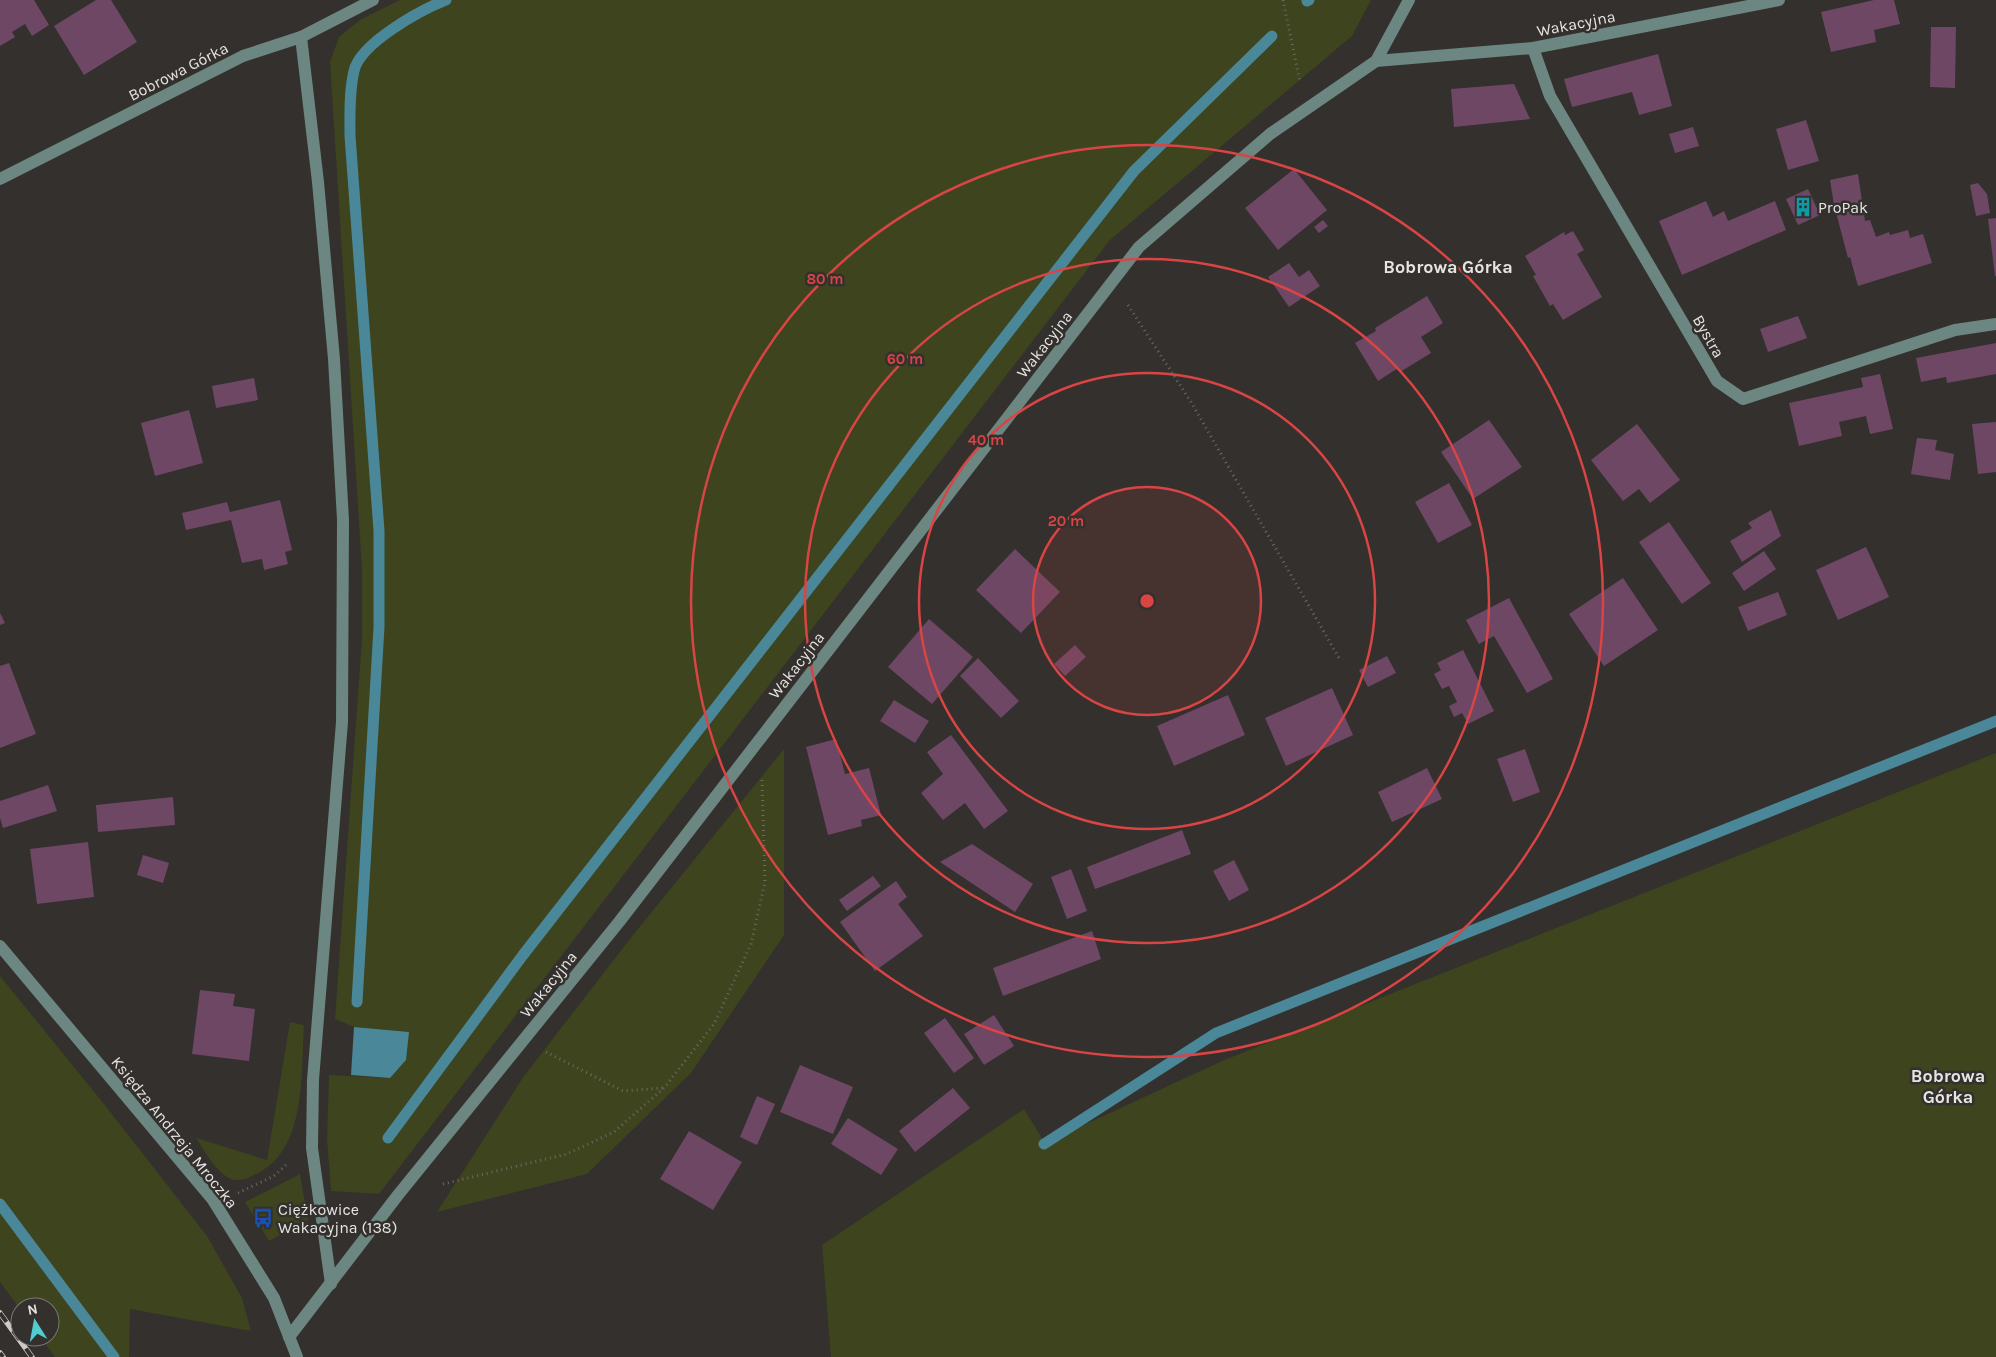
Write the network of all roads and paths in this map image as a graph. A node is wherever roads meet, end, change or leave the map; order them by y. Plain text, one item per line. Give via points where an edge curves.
1 (373, 0) edge
2 (1283, 0) edge
3 (1409, 0) edge
4 (1779, 0) edge
5 (302, 37) junction
6 (1533, 48) junction
7 (1376, 61) junction
8 (1306, 109) junction
9 (0, 179) edge
10 (1113, 281) junction
11 (1996, 324) edge
12 (1339, 658) dead end
13 (760, 739) junction
14 (0, 946) edge
15 (522, 1042) junction
16 (664, 1088) junction
17 (312, 1128) junction
18 (398, 1195) junction
19 (213, 1200) junction
20 (331, 1284) junction
21 (289, 1337) junction
22 (297, 1357) edge

1 - 5 street, Bobrowa Górka
2 - 8 path
3 - 7 street, Wakacyjna
4 - 6 street, Wakacyjna
5 - 9 street, Bobrowa Górka via 243,56
5 - 17 street via 334,360 343,520 342,722 313,1080
6 - 7 street, Wakacyjna
6 - 11 street, Bystra via 1550,96 1717,381 1743,398 1955,330
7 - 8 street, Wakacyjna
8 - 10 street, Wakacyjna via 1270,134 1139,247
10 - 12 path via 1190,402
10 - 13 street, Wakacyjna
13 - 15 street, Wakacyjna
13 - 16 path via 765,882 751,944 714,1024
14 - 19 street, Księdza Andrzeja Mroczka
15 - 16 path via 624,1090
15 - 18 street, Wakacyjna
16 - 18 path via 614,1132 567,1154
17 - 19 path via 298,1154 274,1176 241,1192
17 - 20 street
18 - 20 street, Wakacyjna
19 - 21 street, Księdza Andrzeja Mroczka via 274,1298
20 - 21 street, Wakacyjna
21 - 22 street, Księdza Andrzeja Mroczka

